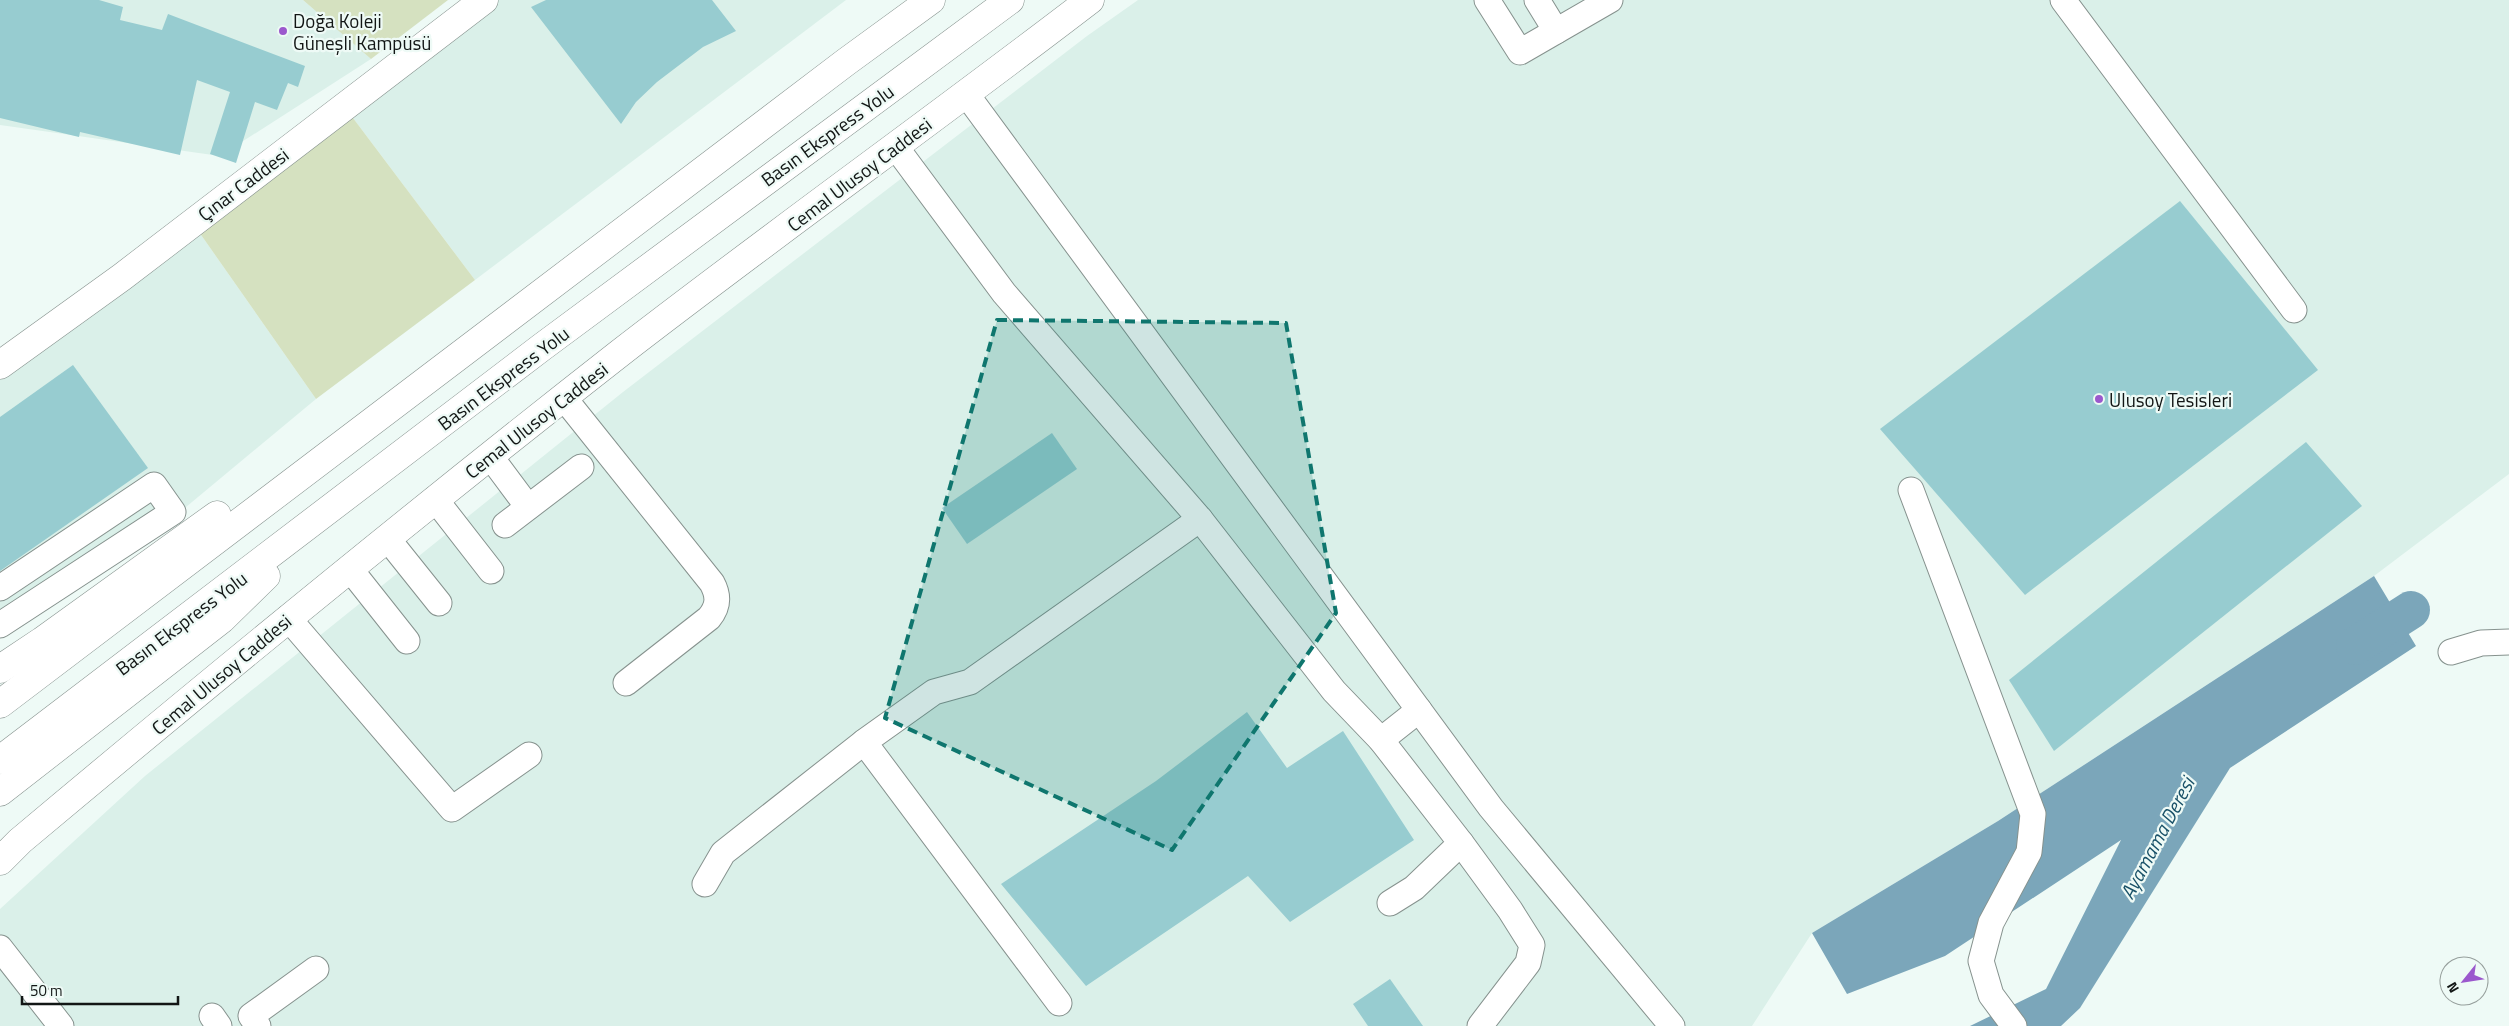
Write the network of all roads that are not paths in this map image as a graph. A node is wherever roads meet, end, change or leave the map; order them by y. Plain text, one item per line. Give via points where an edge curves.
1 (484, 0) edge
2 (931, 0) edge
3 (1010, 0) edge
4 (1090, 0) edge
5 (1487, 0) edge
6 (1537, 0) edge
7 (1610, 0) edge
8 (2063, 0) edge
9 (1556, 31) junction
10 (966, 95) junction
11 (895, 146) junction
12 (2294, 310) dead end
13 (0, 365) edge
14 (564, 398) junction
15 (353, 434) junction
16 (490, 456) junction
17 (581, 468) dead end
18 (1910, 490) dead end
19 (435, 500) junction
20 (528, 507) junction
21 (1200, 519) junction
22 (505, 525) dead end
23 (306, 529) junction
24 (387, 538) junction
25 (350, 568) junction
26 (491, 571) dead end
27 (0, 588) edge
28 (439, 603) dead end
29 (288, 618) junction
30 (0, 625) edge
31 (42, 641) junction
32 (407, 641) dead end
33 (2509, 642) edge
34 (2451, 652) dead end
35 (0, 664) edge
36 (0, 669) edge
37 (626, 683) dead end
38 (0, 704) edge
39 (1419, 710) junction
40 (1380, 740) junction
41 (864, 742) junction
42 (529, 755) dead end
43 (0, 760) edge
44 (0, 792) edge
45 (1461, 843) junction
46 (0, 861) edge
47 (705, 884) dead end
48 (1390, 903) dead end
49 (0, 948) edge
50 (316, 969) dead end
51 (1059, 1003) dead end
52 (61, 1026) edge
53 (258, 1026) edge
54 (1480, 1026) edge
55 (1672, 1026) edge
56 (2014, 1026) edge

1 - 13 main road, Çınar Caddesi via 130,271
2 - 15 main road
3 - 23 main road, Basın Ekspress Yolu via 605,301
4 - 10 main road, Cemal Ulusoy Caddesi
5 - 9 street via 1520,52
6 - 9 street
7 - 9 street
8 - 12 street
10 - 11 main road, Cemal Ulusoy Caddesi
10 - 39 street
11 - 14 main road, Cemal Ulusoy Caddesi
11 - 21 street via 1004,293
14 - 16 main road, Cemal Ulusoy Caddesi
14 - 37 street via 712,583 718,598 709,618
15 - 31 main road via 312,450 295,461
15 - 38 main road
16 - 19 main road, Cemal Ulusoy Caddesi
16 - 20 street
17 - 20 street
18 - 56 street via 2032,814 2028,852 1991,922 1981,961 1991,994
19 - 24 main road, Cemal Ulusoy Caddesi
19 - 26 street
20 - 22 street
21 - 40 street via 1334,691
21 - 41 street via 970,682 934,692
23 - 43 main road, Basın Ekspress Yolu
23 - 44 main road via 257,587 222,619
24 - 25 main road, Cemal Ulusoy Caddesi
24 - 28 street
25 - 29 main road, Cemal Ulusoy Caddesi
25 - 32 street
27 - 30 street via 154,485 173,512
29 - 42 street via 452,810
29 - 46 main road, Cemal Ulusoy Caddesi
31 - 35 main road
31 - 36 main road
33 - 34 street via 2481,643
39 - 40 street
39 - 55 street via 1491,808
40 - 45 street
41 - 47 street via 722,853
41 - 51 street
45 - 48 street via 1414,888
45 - 54 street via 1532,945 1528,963
49 - 52 street
50 - 53 street via 251,1016

